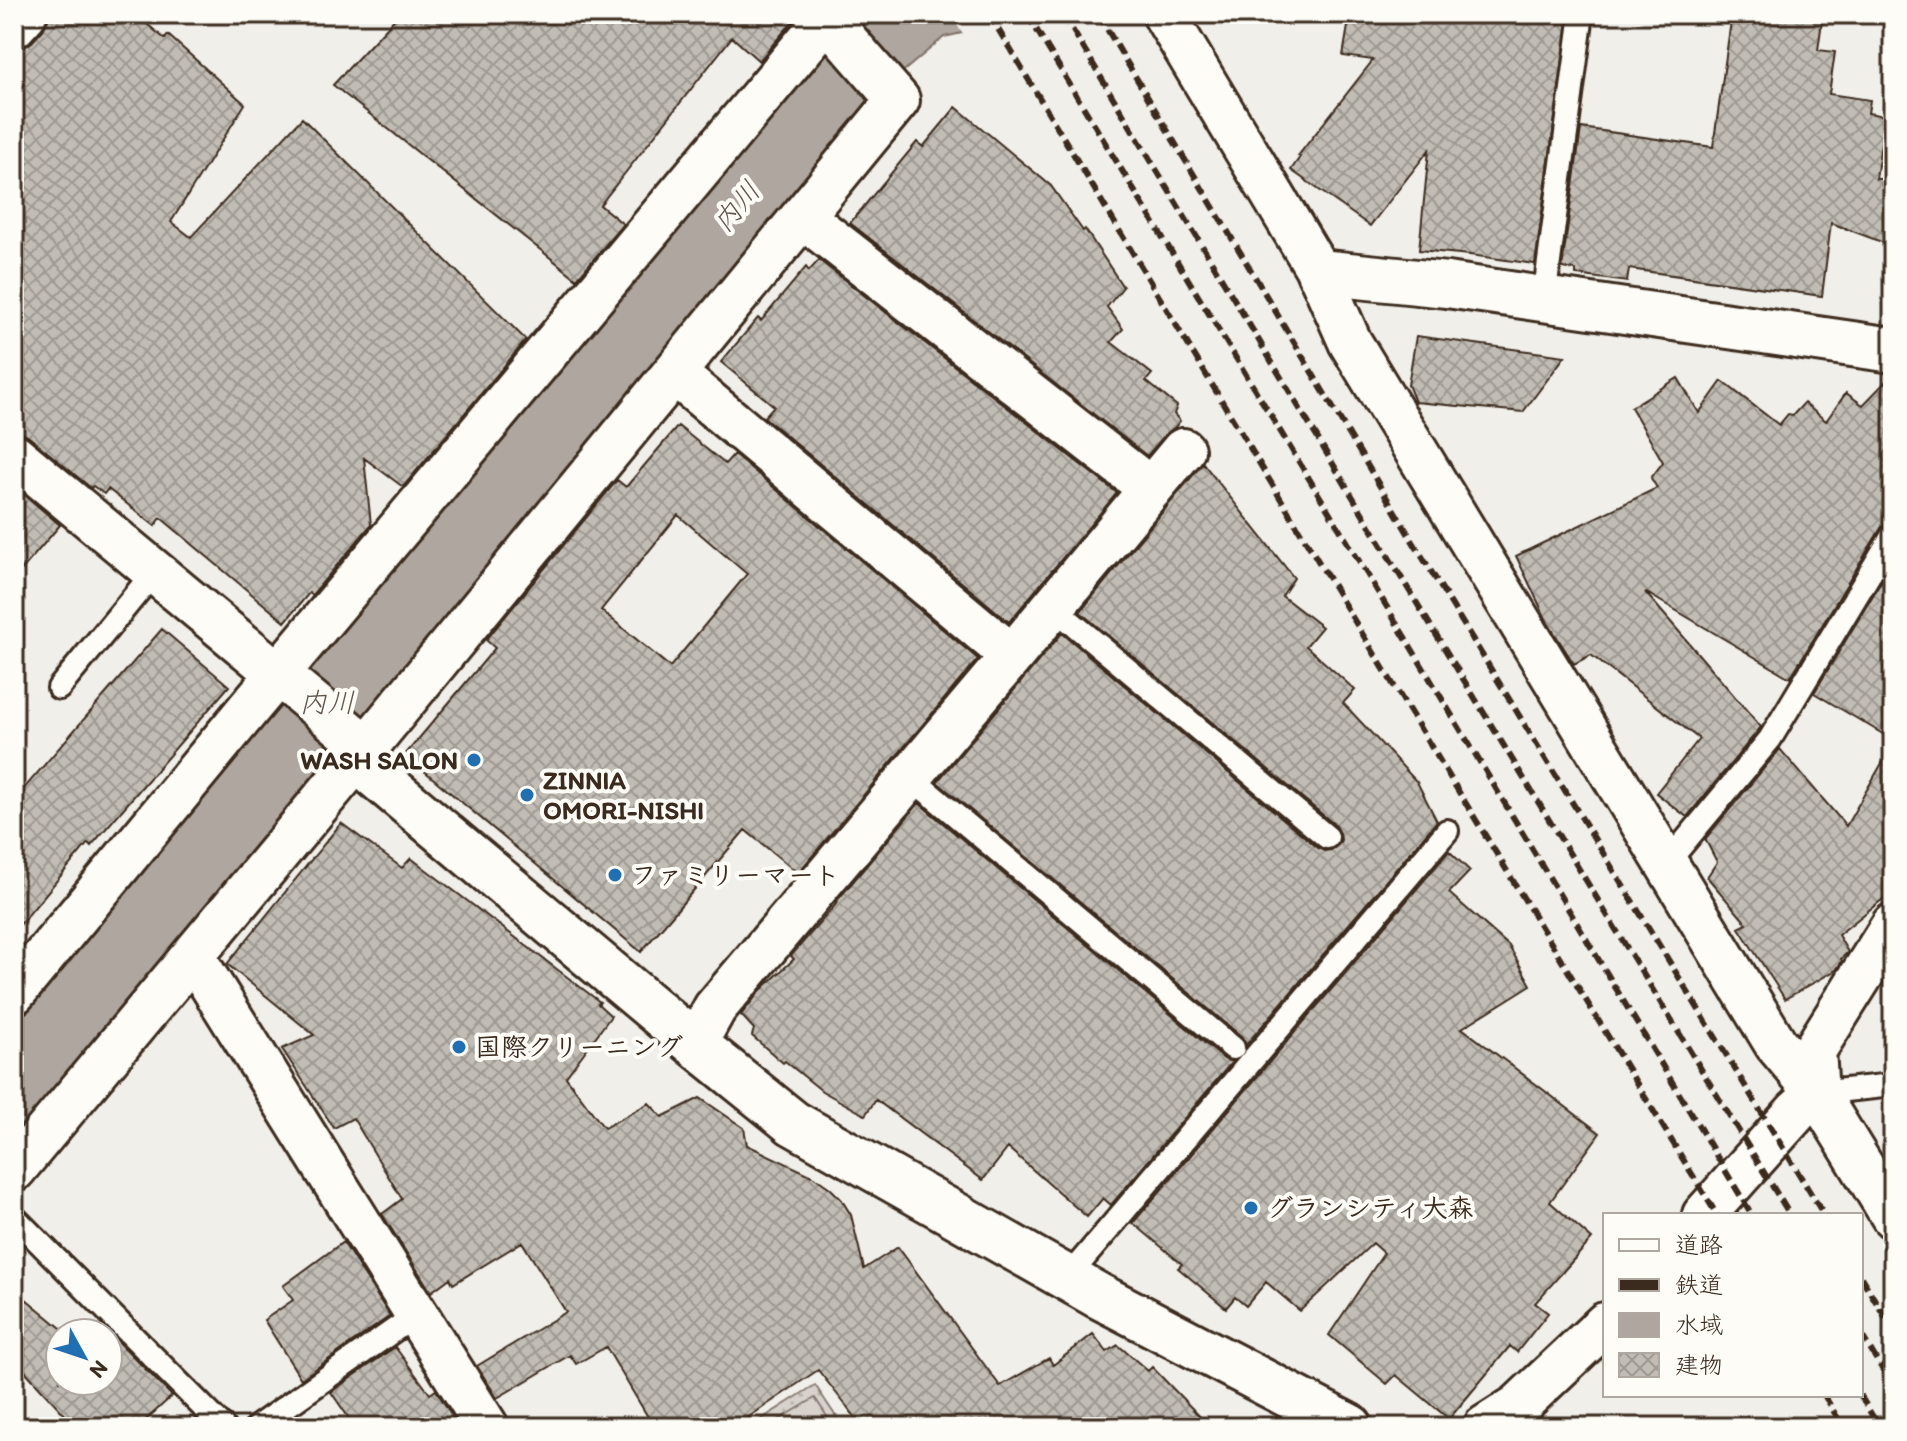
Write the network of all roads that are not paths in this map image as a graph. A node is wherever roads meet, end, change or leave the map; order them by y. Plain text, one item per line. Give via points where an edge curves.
1 (25, 14) edge
2 (1164, 14) edge
3 (830, 21) edge
4 (1581, 21) dead end
5 (14, 26) edge
6 (803, 217) junction
7 (1319, 272) junction
8 (1544, 299) junction
9 (1893, 350) edge
10 (674, 373) junction
11 (1183, 450) dead end
12 (14, 455) edge
13 (1151, 489) junction
14 (1893, 535) edge
15 (155, 571) junction
16 (1053, 607) junction
17 (1012, 656) junction
18 (282, 677) junction
19 (59, 688) dead end
20 (362, 746) junction
21 (910, 777) junction
22 (1447, 831) dead end
23 (1327, 837) dead end
24 (1667, 863) junction
25 (1893, 925) edge
26 (193, 956) junction
27 (14, 993) edge
28 (695, 1044) junction
29 (1233, 1048) dead end
30 (1893, 1085) edge
31 (1817, 1093) junction
32 (14, 1170) edge
33 (1706, 1213) edge
34 (14, 1217) edge
35 (1893, 1217) edge
36 (1067, 1278) junction
37 (417, 1314) junction
38 (1603, 1326) edge
39 (223, 1427) edge
40 (257, 1427) edge
41 (487, 1427) edge
42 (1350, 1427) edge
43 (1485, 1427) edge

1 - 5 street
2 - 7 street
3 - 6 street via 898,100
3 - 18 street
4 - 8 lane
6 - 10 street
6 - 13 street
7 - 8 street
7 - 24 street via 1350,342
8 - 9 street
10 - 17 street
10 - 20 street
11 - 13 street
12 - 15 street
13 - 16 street
14 - 24 lane via 1770,739
15 - 18 street
15 - 19 lane
16 - 17 street
16 - 23 lane
17 - 21 street
18 - 20 street
18 - 27 street
20 - 26 street
20 - 28 street via 372,773
21 - 28 street via 715,1008
21 - 29 lane
22 - 36 lane
24 - 31 street via 1776,1044
25 - 31 street via 1814,1051
26 - 32 street
26 - 37 street
28 - 36 street via 793,1123
30 - 31 lane
31 - 33 street
31 - 35 street
34 - 39 lane
36 - 42 street
37 - 40 lane
37 - 41 street
38 - 43 street via 1518,1406

